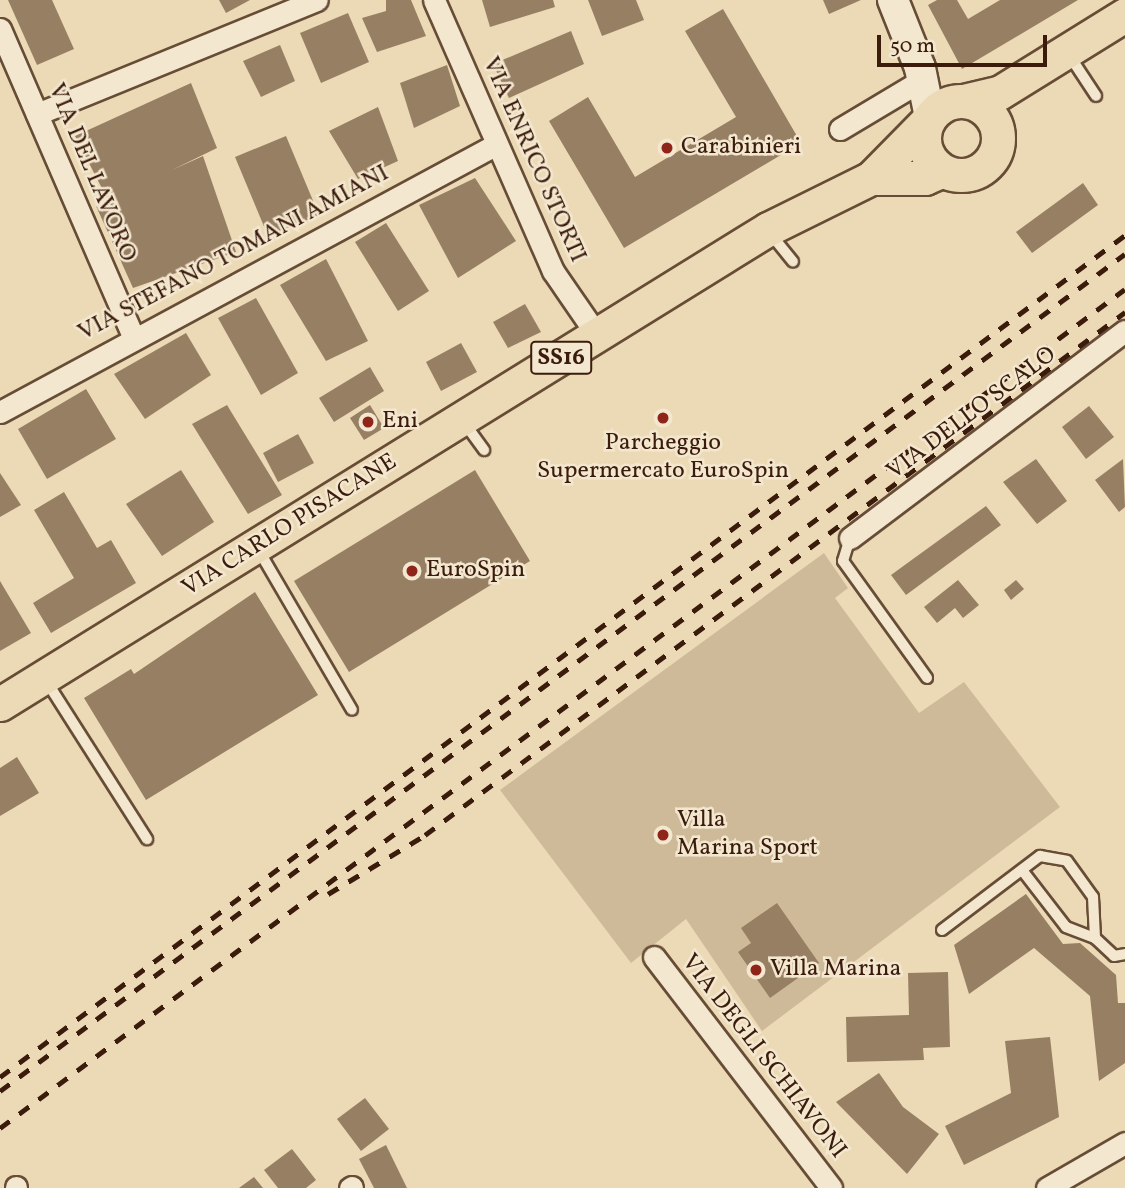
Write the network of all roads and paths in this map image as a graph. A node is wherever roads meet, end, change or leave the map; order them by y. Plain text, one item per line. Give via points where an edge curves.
1 (317, 0) edge
2 (434, 0) edge
3 (893, 0) edge
4 (1125, 15) edge
5 (0, 29) edge
6 (1068, 52) junction
7 (922, 80) junction
8 (1096, 96) dead end
9 (942, 110) junction
10 (37, 114) junction
11 (840, 129) dead end
12 (998, 135) junction
13 (495, 145) junction
14 (941, 171) junction
15 (871, 178) junction
16 (768, 229) junction
17 (793, 262) dead end
18 (1125, 331) edge
19 (597, 335) junction
20 (133, 337) junction
21 (0, 412) edge
22 (462, 420) junction
23 (484, 450) dead end
24 (850, 538) joint
25 (257, 547) junction
26 (44, 677) junction
27 (927, 678) dead end
28 (0, 704) edge
29 (352, 709) dead end
30 (147, 839) dead end
31 (1022, 870) junction
32 (942, 930) dead end
33 (1094, 938) junction
34 (1125, 954) edge
35 (654, 957) dead end
36 (1125, 1143) edge
37 (831, 1188) edge
38 (1047, 1188) edge

1 - 10 street
2 - 13 street, VIA ENRICO STORTI
3 - 7 street
4 - 6 main road, VIA CARLO PISACANE / SS16
5 - 10 street, VIA DEL LAVORO
6 - 8 lane
6 - 9 main road, VIA CARLO PISACANE / SS16 via 999,93
6 - 12 main road, VIA CARLO PISACANE / SS16
7 - 9 street
7 - 11 street
9 - 12 main road via 983,108
9 - 14 main road via 926,151
9 - 15 main road, VIA CARLO PISACANE / SS16
10 - 20 street, VIA DEL LAVORO
12 - 14 main road, VIA CARLO PISACANE / SS16 via 993,156 979,170
13 - 19 street, VIA ENRICO STORTI via 553,271
13 - 20 street, VIA STEFANO TOMANI AMIANI
14 - 15 main road, VIA CARLO PISACANE / SS16 via 925,178
15 - 16 main road, VIA CARLO PISACANE / SS16
16 - 17 lane
16 - 19 main road, VIA CARLO PISACANE / SS16
18 - 24 street, VIA DELLO SCALO
19 - 22 main road, VIA CARLO PISACANE / SS16
20 - 21 street, VIA STEFANO TOMANI AMIANI
22 - 23 lane
22 - 25 main road, VIA CARLO PISACANE / SS16
24 - 27 lane via 843,561
25 - 26 main road, VIA CARLO PISACANE / SS16
25 - 29 lane
26 - 28 main road, VIA CARLO PISACANE / SS16
26 - 30 lane
31 - 32 lane
31 - 33 lane via 1066,927
31 - 33 lane via 1040,856 1067,861 1093,897
33 - 34 lane via 1114,956
35 - 37 street, VIA DEGLI SCHIAVONI
36 - 38 street

